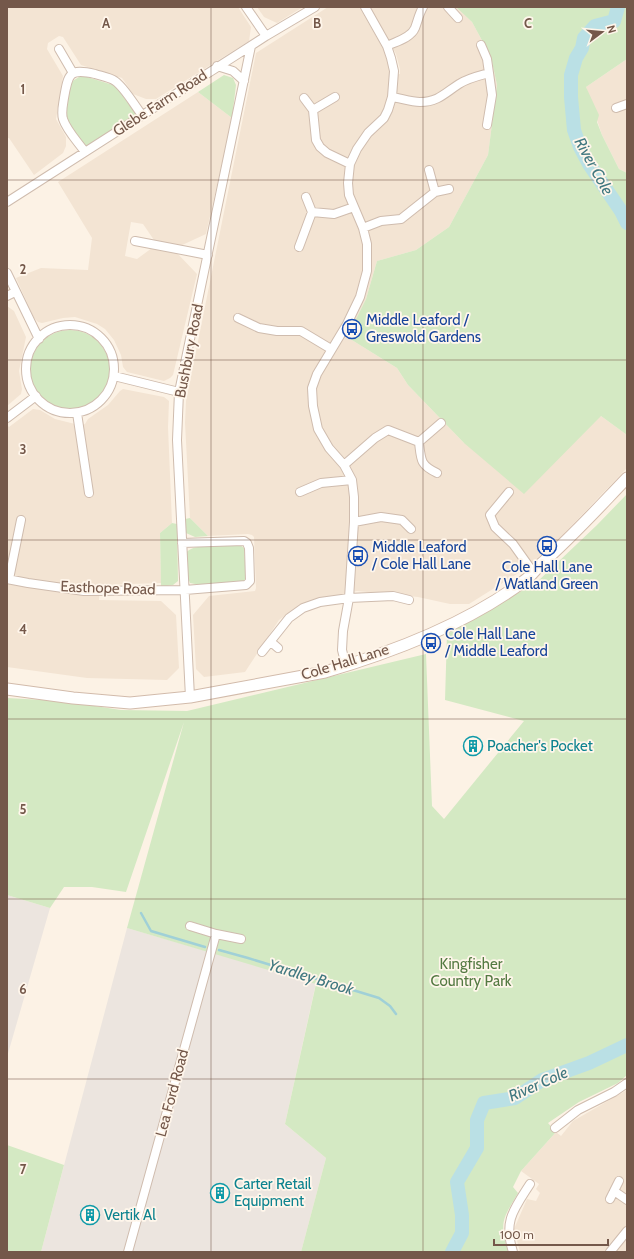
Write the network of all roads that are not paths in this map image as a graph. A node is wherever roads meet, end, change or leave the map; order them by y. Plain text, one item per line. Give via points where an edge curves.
1 (246, 7) edge
2 (315, 7) edge
3 (365, 7) edge
4 (423, 7) edge
5 (448, 7) edge
6 (458, 18) dead end
7 (266, 36) junction
8 (481, 45) dead end
9 (250, 46) junction
10 (386, 46) junction
11 (59, 49) dead end
12 (217, 66) junction
13 (73, 73) junction
14 (489, 74) junction
15 (244, 81) junction
16 (392, 96) junction
17 (335, 97) dead end
18 (304, 98) dead end
19 (627, 104) edge
20 (616, 108) dead end
21 (312, 110) junction
22 (142, 115) junction
23 (487, 125) dead end
24 (85, 152) junction
25 (350, 164) junction
26 (429, 170) dead end
27 (449, 190) dead end
28 (435, 192) junction
29 (306, 197) dead end
30 (7, 202) edge
31 (354, 207) junction
32 (312, 212) junction
33 (363, 228) junction
34 (135, 241) dead end
35 (299, 247) dead end
36 (208, 254) junction
37 (7, 274) edge
38 (15, 292) junction
39 (7, 296) edge
40 (238, 318) dead end
41 (39, 339) junction
42 (331, 349) junction
43 (114, 376) junction
44 (179, 392) junction
45 (36, 396) junction
46 (77, 413) junction
47 (7, 418) edge
48 (441, 423) dead end
49 (419, 442) junction
50 (344, 464) junction
51 (437, 473) dead end
52 (627, 478) edge
53 (352, 480) junction
54 (300, 492) dead end
55 (509, 492) dead end
56 (90, 493) dead end
57 (21, 520) dead end
58 (354, 522) junction
59 (411, 529) dead end
60 (182, 543) junction
61 (533, 572) junction
62 (8, 579) edge
63 (185, 590) junction
64 (349, 598) junction
65 (409, 600) dead end
66 (271, 642) junction
67 (278, 648) dead end
68 (262, 652) dead end
69 (346, 666) junction
70 (7, 688) edge
71 (190, 697) junction
72 (190, 926) dead end
73 (216, 934) junction
74 (241, 939) dead end
75 (627, 1082) edge
76 (555, 1128) dead end
77 (619, 1181) dead end
78 (530, 1184) dead end
79 (614, 1191) junction
80 (610, 1199) dead end
81 (627, 1200) edge
82 (627, 1231) edge
83 (128, 1252) edge
84 (513, 1252) edge
85 (610, 1252) edge

1 - 7 street
2 - 7 street, Glebe Farm Road
3 - 10 street
4 - 10 street via 413,32
5 - 6 street
7 - 9 street, Glebe Farm Road
8 - 14 street via 487,59
9 - 12 street, Glebe Farm Road
9 - 15 street, Bushbury Road
10 - 16 street via 394,71
11 - 13 street
12 - 15 street via 233,71
12 - 22 street, Glebe Farm Road
13 - 22 street via 82,71 114,80
13 - 24 street via 66,83 62,118
14 - 16 street via 473,77 430,101 418,102
14 - 23 street via 492,96
15 - 36 street, Bushbury Road
16 - 25 street via 384,118 368,133
17 - 21 street
18 - 21 street
19 - 20 street
21 - 25 street via 316,140 320,146 327,153
22 - 24 street, Glebe Farm Road
24 - 30 street, Glebe Farm Road
25 - 31 street via 348,183
26 - 28 street
27 - 28 street
28 - 33 street via 401,219 381,221
29 - 32 street
31 - 32 street via 334,214
31 - 33 street
32 - 35 street
33 - 42 street via 368,258 364,284 347,324
34 - 36 street
36 - 44 street, Bushbury Road
37 - 38 street
38 - 39 street
38 - 41 street
40 - 42 street via 259,328 301,331
41 - 43 street via 61,326 86,328 105,343 111,354
41 - 45 street via 29,355 26,373 29,386
42 - 50 street via 316,374 312,388 313,406 318,429 329,448
43 - 44 street
43 - 46 street via 105,396 88,410
44 - 60 street, Bushbury Road via 177,440
45 - 46 street via 54,410
45 - 47 street
46 - 56 street
48 - 49 street
49 - 50 street via 388,430
49 - 51 street via 421,458 426,468
50 - 53 street
52 - 61 street, Cole Hall Lane via 565,543
53 - 54 street via 321,483
53 - 58 street
55 - 61 street via 490,515 495,527 513,544
57 - 62 street
58 - 59 street via 381,517 402,520
58 - 64 street
60 - 63 street, Bushbury Road
60 - 63 street, Easthope Road via 239,541 247,543 249,548 248,584
61 - 69 street, Cole Hall Lane via 489,605 436,632
62 - 63 street, Easthope Road via 84,591
63 - 71 street, Bushbury Road
64 - 65 street via 393,596
64 - 66 street via 320,602 303,608 289,618
64 - 69 street via 342,650
66 - 67 street
66 - 68 street
69 - 71 street, Cole Hall Lane
70 - 71 street, Cole Hall Lane via 130,704
72 - 73 street
73 - 74 street
73 - 83 street, Lea Ford Road
75 - 76 street via 614,1092 578,1110
77 - 79 street
78 - 84 street via 511,1214 509,1235
79 - 80 street
79 - 81 street
82 - 85 street

